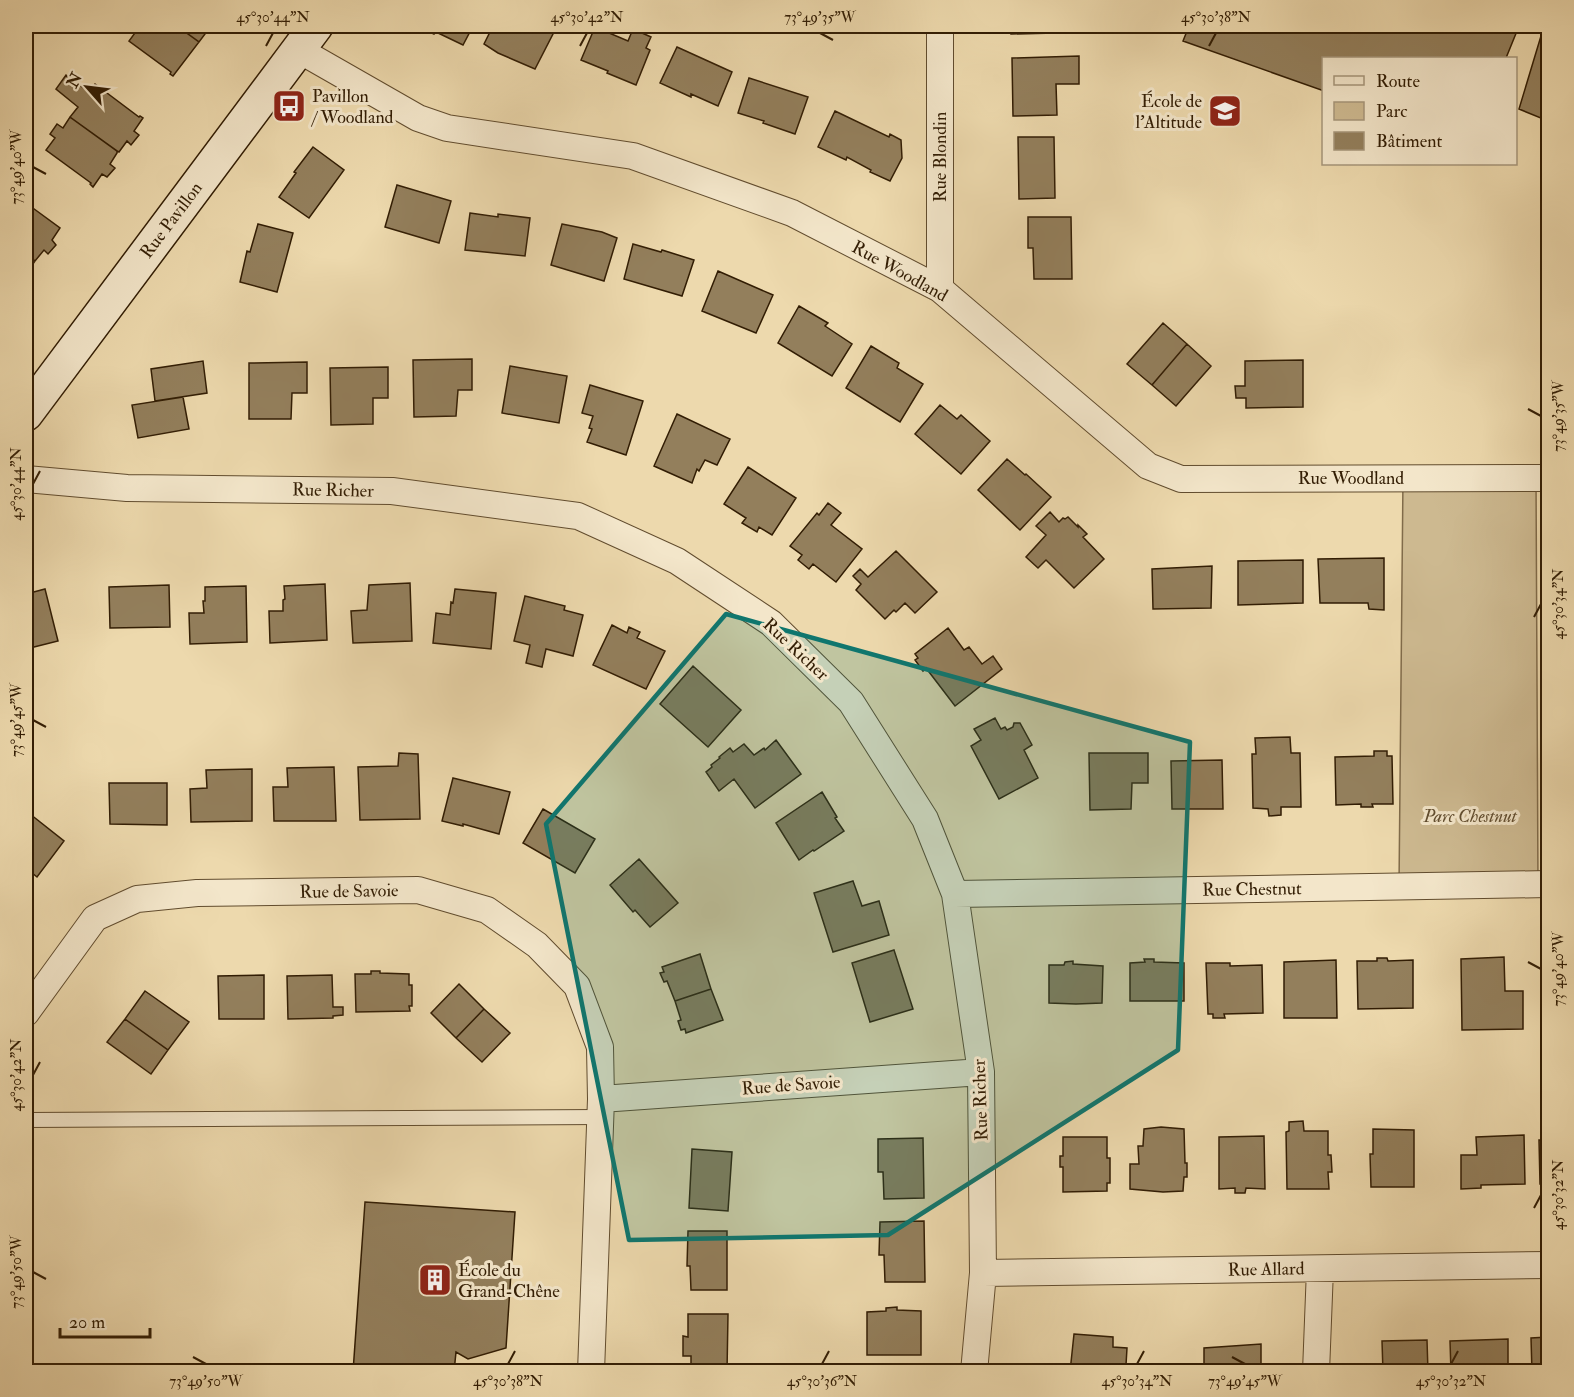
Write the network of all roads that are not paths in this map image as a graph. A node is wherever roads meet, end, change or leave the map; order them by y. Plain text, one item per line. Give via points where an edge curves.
1 (940, 26) edge
2 (308, 38) edge
3 (939, 289) junction
4 (26, 414) edge
5 (1548, 478) edge
6 (26, 479) edge
7 (1548, 884) edge
8 (955, 894) junction
9 (26, 1014) edge
10 (981, 1072) junction
11 (601, 1108) junction
12 (26, 1120) edge
13 (1548, 1265) edge
14 (1320, 1269) junction
15 (983, 1273) junction
16 (591, 1371) edge
17 (974, 1371) edge
18 (1316, 1371) edge

1 - 3 street, Rue Blondin
2 - 3 street, Rue Woodland via 418,117 447,128 633,156 792,213
2 - 4 street, Rue Pavillon
3 - 5 street, Rue Woodland via 1148,466 1181,478
6 - 8 street, Rue Richer via 126,488 392,491 578,516 677,561 771,623 851,702 925,819
7 - 8 street, Rue Chestnut
8 - 10 street, Rue Richer
9 - 11 street, Rue de Savoie via 95,918 136,899 197,893 418,890 487,910 537,945 577,986 600,1047
10 - 11 street, Rue de Savoie
10 - 15 street, Rue Richer
11 - 12 lane
11 - 16 street, Rue de Savoie
13 - 14 street, Rue Allard
14 - 15 street, Rue Allard
14 - 18 street
15 - 17 street, Rue Richer

